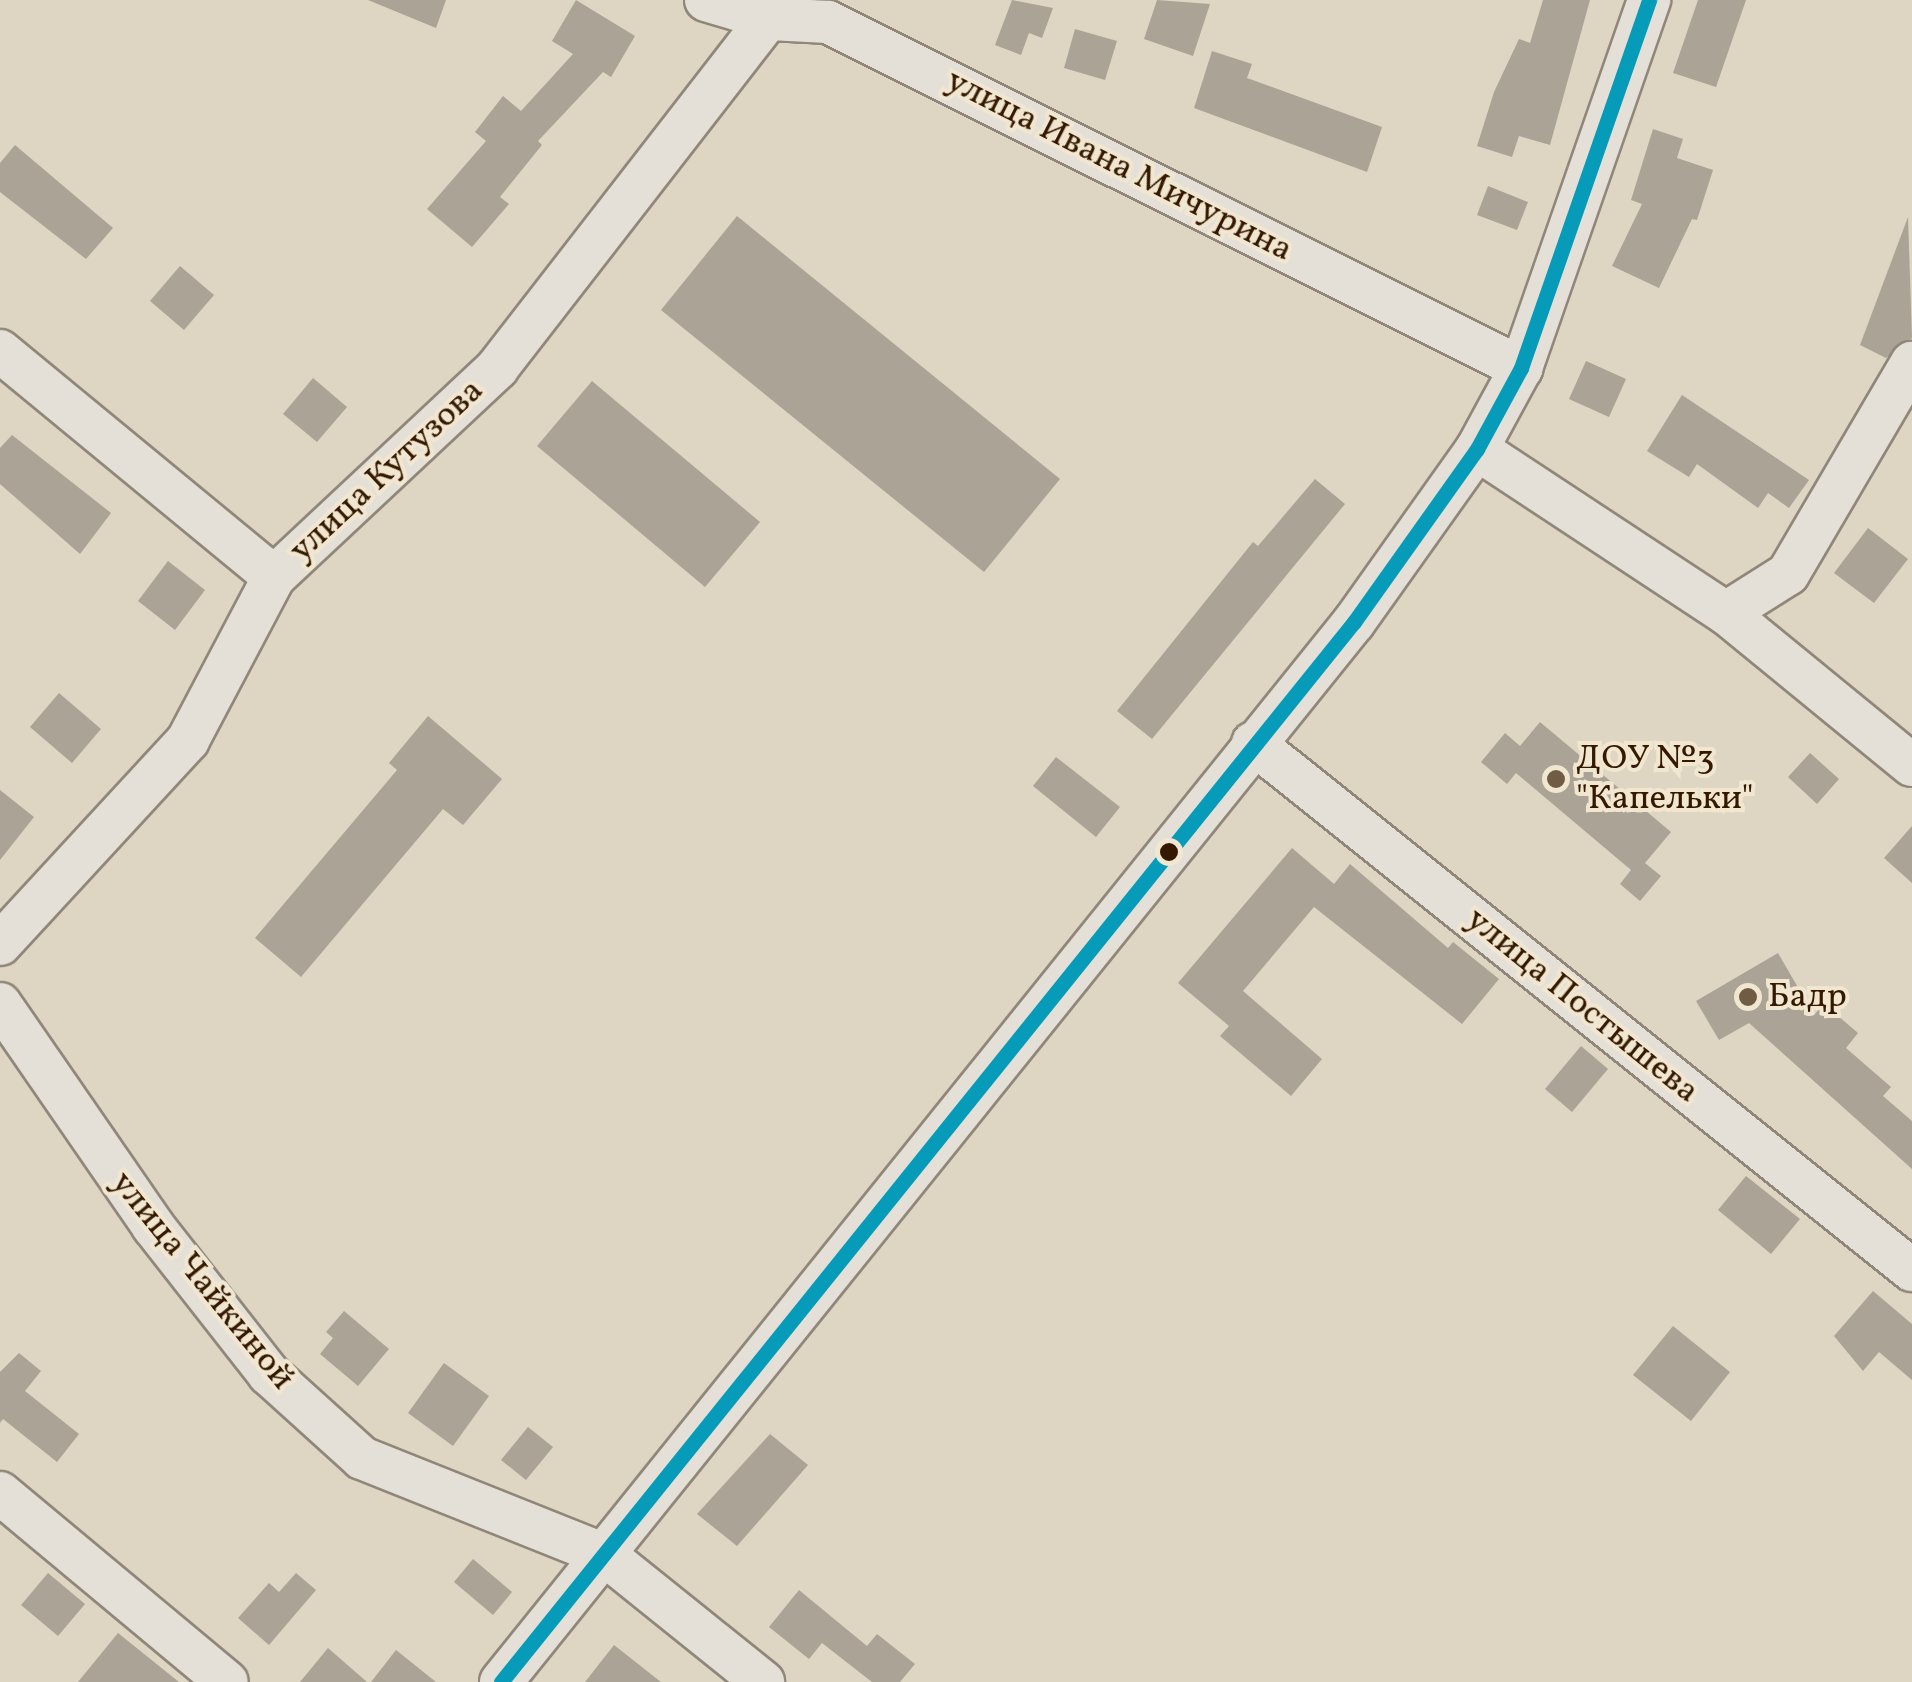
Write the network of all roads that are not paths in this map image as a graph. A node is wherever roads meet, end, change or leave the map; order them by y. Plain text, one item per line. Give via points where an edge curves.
1 (706, 0) edge
2 (1649, 0) edge
3 (776, 10) edge
4 (0, 350) edge
5 (1912, 363) edge
6 (1521, 368) junction
7 (1477, 449) junction
8 (274, 576) junction
9 (1726, 613) junction
10 (1253, 743) junction
11 (1912, 765) edge
12 (0, 944) edge
13 (0, 1004) edge
14 (1912, 1270) edge
15 (0, 1493) edge
16 (605, 1555) junction
17 (227, 1682) edge
18 (502, 1682) edge
19 (763, 1682) edge

1 - 3 street, улица Ивана Мичурина
2 - 6 street
3 - 6 street, улица Ивана Мичурина via 828,22
3 - 8 street, улица Кутузова via 497,368
4 - 8 street
5 - 9 street via 1788,574
6 - 7 street
7 - 9 street
7 - 10 street via 1354,622
8 - 12 street, улица Кутузова via 188,740
9 - 11 street
10 - 14 street, улица Постышева
10 - 16 street
13 - 16 street, улица Чайкиной via 152,1226 269,1374 362,1458
15 - 17 street
16 - 18 street
16 - 19 street, улица Чайкиной

